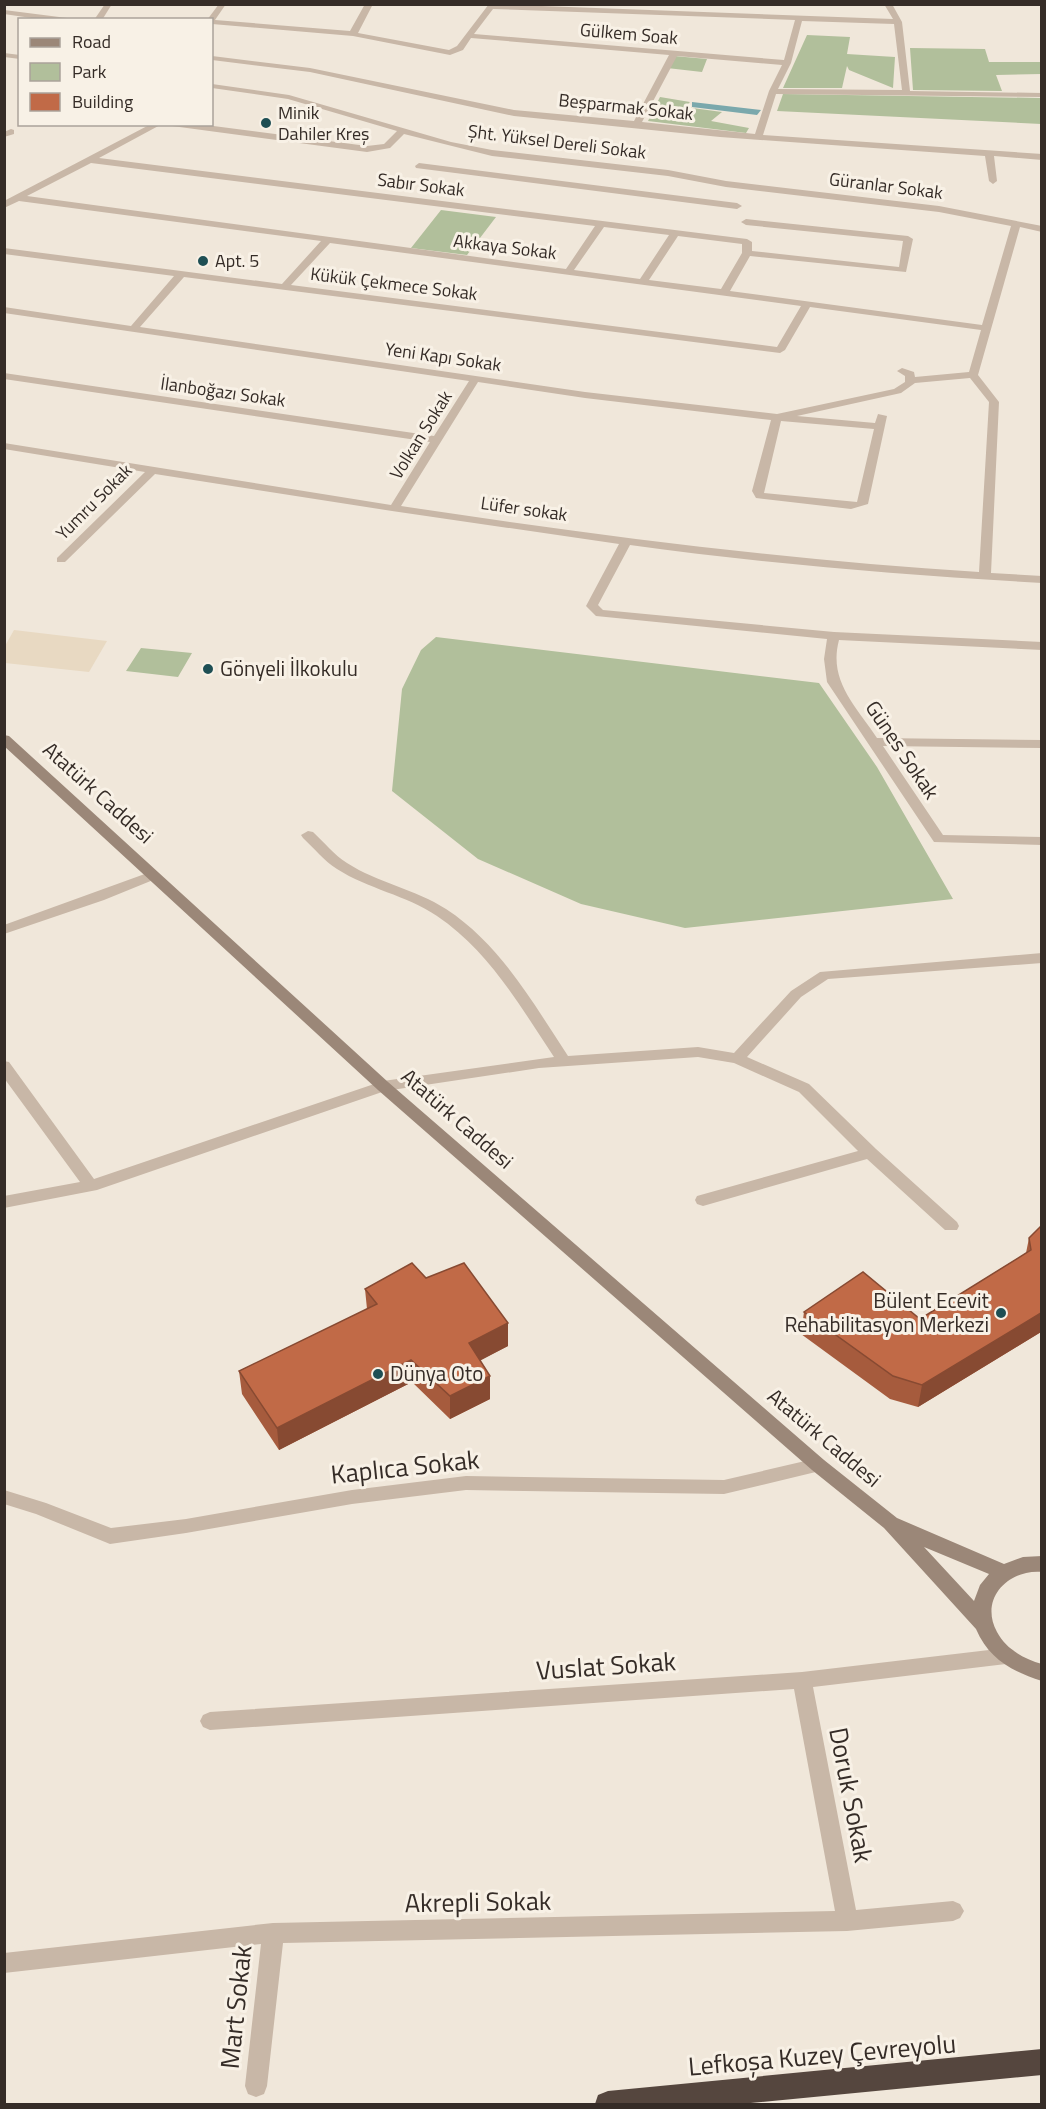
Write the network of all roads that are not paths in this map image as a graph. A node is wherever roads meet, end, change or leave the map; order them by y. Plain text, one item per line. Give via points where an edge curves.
1 (109, 4) edge
2 (223, 4) edge
3 (369, 4) edge
4 (888, 4) edge
5 (492, 6) edge
6 (4, 12) edge
7 (51, 18) edge
8 (99, 18) edge
9 (213, 18) edge
10 (799, 19) junction
11 (213, 21) edge
12 (898, 22) junction
13 (352, 34) junction
14 (470, 36) junction
15 (674, 53) junction
16 (213, 58) edge
17 (787, 63) junction
18 (213, 86) edge
19 (773, 91) junction
20 (906, 92) junction
21 (1041, 95) edge
22 (637, 124) junction
23 (154, 126) edge
24 (191, 126) edge
25 (404, 129) junction
26 (758, 137) junction
27 (989, 153) junction
28 (1041, 157) edge
29 (91, 160) junction
30 (419, 166) dead end
31 (993, 181) dead end
32 (726, 184) junction
33 (19, 198) junction
34 (4, 205) edge
35 (737, 206) junction
36 (746, 222) junction
37 (601, 224) junction
38 (1016, 224) junction
39 (1041, 229) edge
40 (675, 233) junction
41 (327, 241) junction
42 (747, 242) junction
43 (4, 251) edge
44 (747, 253) junction
45 (568, 272) junction
46 (181, 274) junction
47 (643, 281) junction
48 (284, 287) junction
49 (724, 292) junction
50 (807, 304) junction
51 (4, 310) edge
52 (134, 328) junction
53 (986, 328) junction
54 (902, 371) dead end
55 (973, 375) junction
56 (4, 376) edge
57 (475, 379) junction
58 (910, 380) junction
59 (777, 417) junction
60 (436, 440) junction
61 (4, 446) edge
62 (153, 470) junction
63 (394, 508) junction
64 (627, 540) junction
65 (61, 560) dead end
66 (985, 576) junction
67 (1041, 580) edge
68 (834, 636) junction
69 (1041, 646) edge
70 (4, 739) edge
71 (873, 742) junction
72 (1041, 744) edge
73 (308, 835) dead end
74 (1041, 841) edge
75 (153, 875) junction
76 (4, 930) edge
77 (1041, 958) edge
78 (737, 1059) junction
79 (564, 1061) junction
80 (4, 1066) edge
81 (383, 1086) junction
82 (870, 1153) junction
83 (92, 1185) junction
84 (703, 1200) dead end
85 (4, 1202) edge
86 (951, 1226) dead end
87 (819, 1465) junction
88 (4, 1497) edge
89 (890, 1523) junction
90 (1039, 1563) edge
91 (1005, 1572) junction
92 (983, 1623) junction
93 (1006, 1656) junction
94 (1041, 1673) edge
95 (802, 1680) junction
96 (210, 1720) dead end
97 (953, 1911) dead end
98 (847, 1921) junction
99 (273, 1934) junction
100 (4, 1963) edge
101 (1041, 2062) edge
102 (256, 2086) dead end
103 (608, 2104) edge

1 - 8 street
2 - 9 street
3 - 13 street
4 - 12 street
5 - 10 street
5 - 14 street
6 - 7 street
10 - 12 street
10 - 17 street
11 - 13 street
12 - 20 street
13 - 14 street via 450,54
14 - 15 street, Gülkem Soak
15 - 17 street, Gülkem Soak
15 - 22 street
16 - 22 street, Beşparmak Sokak via 310,70 514,113
17 - 19 street
18 - 25 street, Şht. Yüksel Dereli Sokak via 289,97
19 - 20 street
19 - 26 street
20 - 21 street
22 - 26 street, Beşparmak Sokak
23 - 29 street
24 - 25 street via 367,148 387,146
25 - 32 street, Şht. Yüksel Dereli Sokak via 492,153 668,172
26 - 27 street, Beşparmak Sokak
27 - 28 street, Beşparmak Sokak
27 - 31 street
29 - 33 street
29 - 37 street, Sabır Sokak
30 - 35 street, Şht. Yüksel Dereli Sokak
32 - 35 street
32 - 38 street, Güranlar Sokak via 939,209
33 - 34 street
33 - 41 street, Akkaya Sokak
35 - 36 street
36 - 42 street
36 - 44 street via 908,239 903,270
37 - 40 street, Sabır Sokak
37 - 45 street
38 - 39 street, Güranlar Sokak
38 - 53 street
40 - 42 street, Sabır Sokak
40 - 47 street
41 - 45 street, Akkaya Sokak
41 - 48 street
42 - 44 street
43 - 46 street, Kükük Çekmece Sokak
44 - 49 street
45 - 47 street, Akkaya Sokak
46 - 48 street, Kükük Çekmece Sokak
46 - 52 street
47 - 49 street, Akkaya Sokak
48 - 50 street, Kükük Çekmece Sokak via 780,350
49 - 50 street, Akkaya Sokak
50 - 53 street, Akkaya Sokak
51 - 52 street, Yeni Kapı Sokak
52 - 57 street, Yeni Kapı Sokak
53 - 55 street
54 - 58 street via 910,374
55 - 58 street
55 - 66 street via 994,402
56 - 60 street, İlanboğazı Sokak
57 - 59 street, Yeni Kapı Sokak
57 - 60 street, Volkan Sokak
58 - 59 street via 897,391
59 - 59 street, Yeni Kapı Sokak via 758,491 760,496 862,504 880,421
60 - 63 street, Volkan Sokak
61 - 62 street, Lüfer sokak
62 - 63 street, Lüfer sokak
62 - 65 street, Yumru Sokak
63 - 64 street, Lüfer sokak
64 - 66 street, Lüfer sokak via 811,562
64 - 68 street via 592,606 600,613
66 - 67 street, Lüfer sokak
68 - 69 street
68 - 71 street, Günes Sokak via 830,648 833,682
70 - 75 main road, Atatürk Caddesi
71 - 72 street
71 - 74 street, Günes Sokak via 939,839
73 - 79 street via 341,866 405,892 465,930 510,981
75 - 76 street
75 - 81 main road, Atatürk Caddesi
77 - 78 street via 825,975 796,994
78 - 79 street via 698,1052
78 - 82 street via 804,1088
79 - 81 street
80 - 83 street
81 - 83 street
81 - 87 main road, Atatürk Caddesi
82 - 84 street
82 - 86 street
83 - 85 street
87 - 88 street, Kaplıca Sokak via 724,1487 466,1483 110,1536
87 - 89 main road, Atatürk Caddesi
89 - 91 main road, Atatürk Caddesi
89 - 92 main road, Atatürk Caddesi
90 - 91 main road
91 - 92 main road via 986,1589 981,1605
92 - 93 main road, Atatürk Caddesi via 991,1641
93 - 94 main road
93 - 95 street, Vuslat Sokak
95 - 96 street, Vuslat Sokak
95 - 98 street, Doruk Sokak
97 - 98 street, Akrepli Sokak
98 - 99 street, Akrepli Sokak
99 - 100 street, Akrepli Sokak
99 - 102 street, Mart Sokak
101 - 103 highway, Lefkoşa Kuzey Çevreyolu

